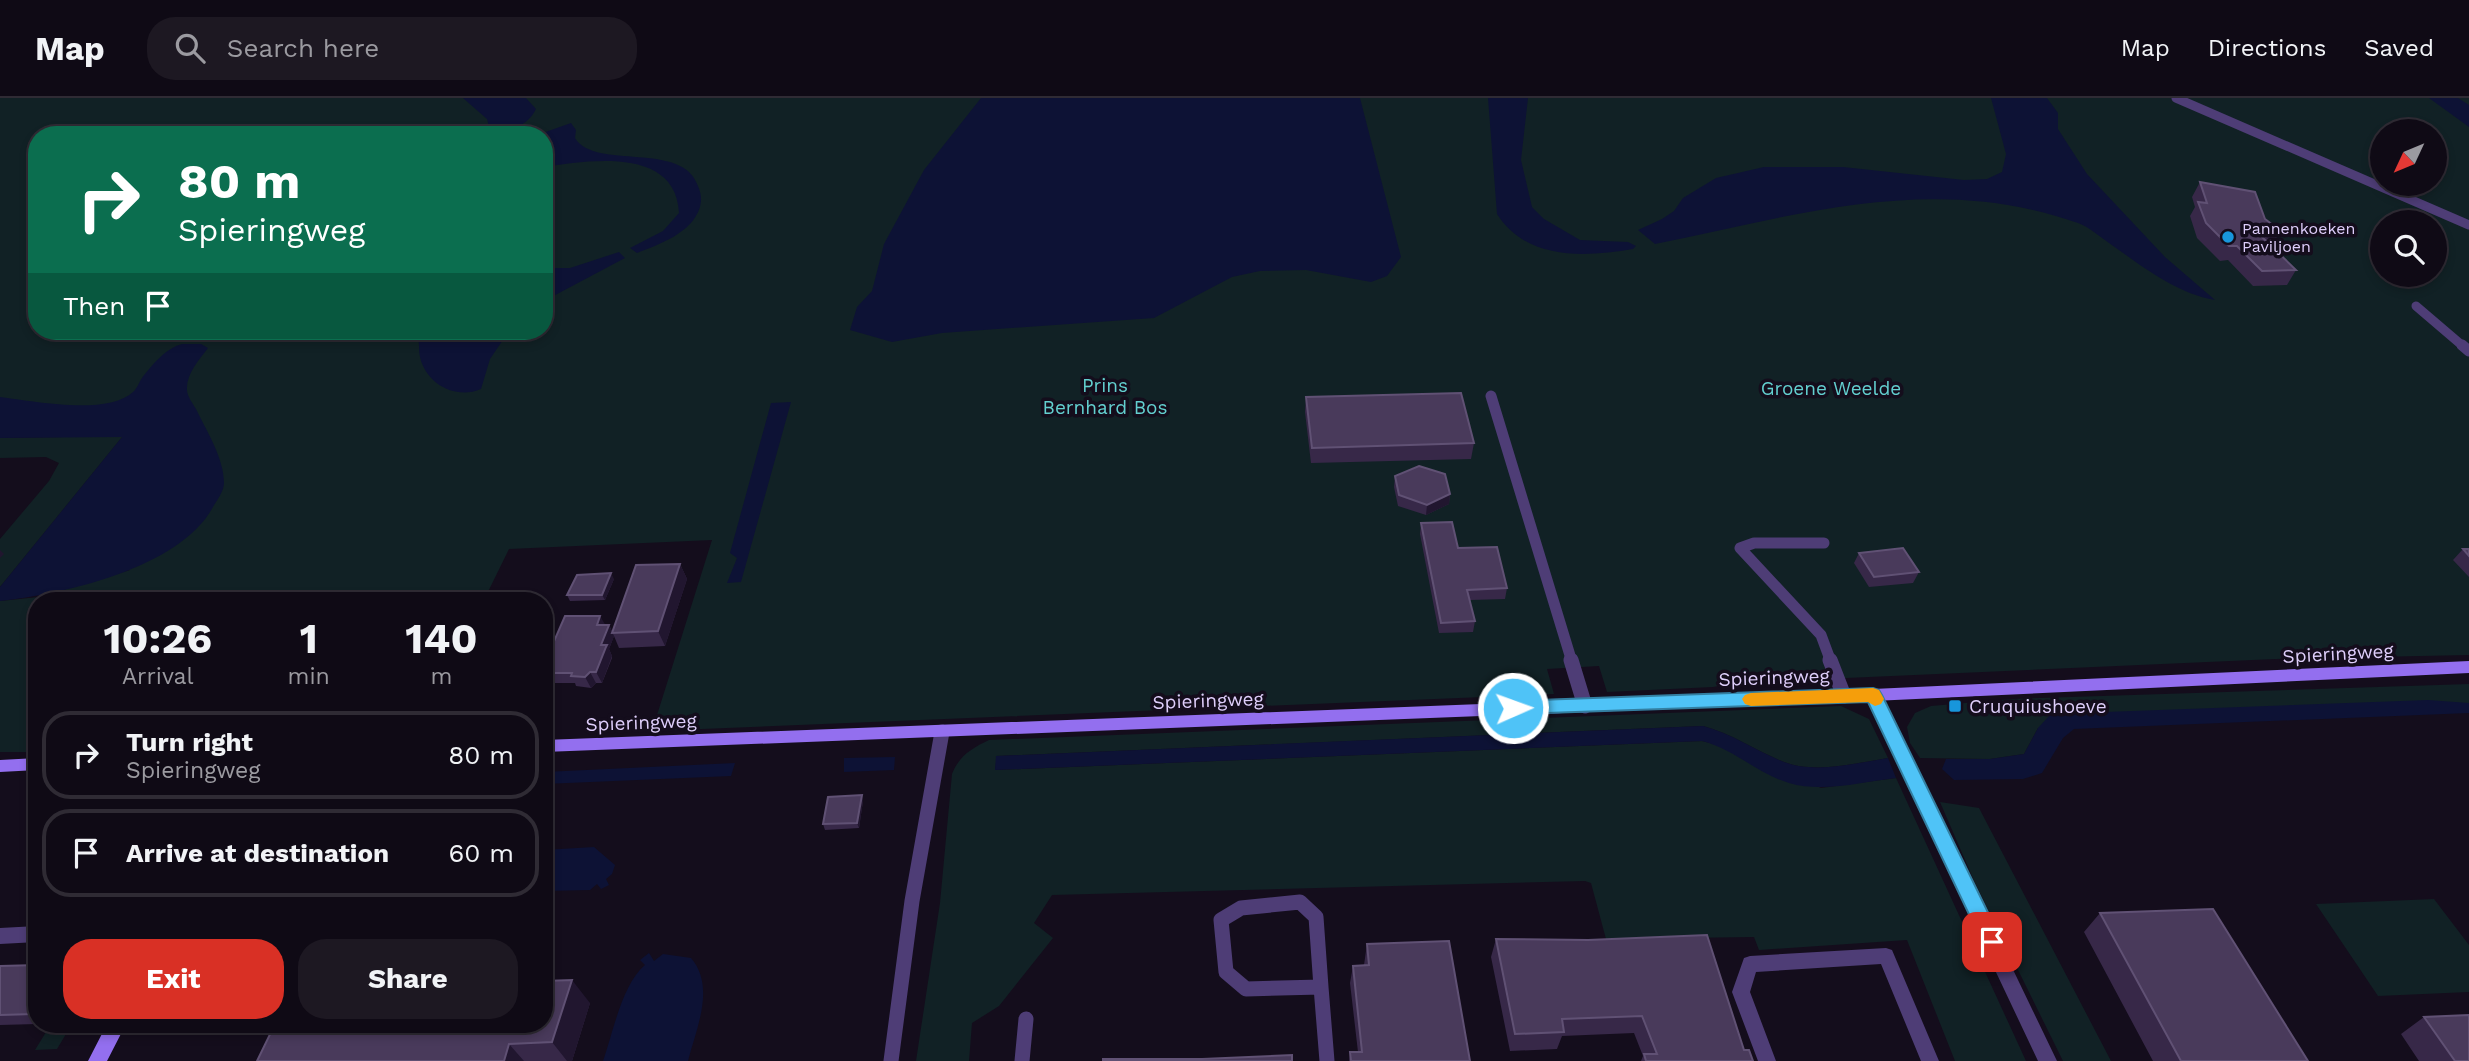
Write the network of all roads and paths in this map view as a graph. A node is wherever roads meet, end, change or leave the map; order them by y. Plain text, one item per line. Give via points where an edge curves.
1 (2176, 98) edge
2 (2469, 225) edge
3 (2416, 306) dead end
4 (2469, 351) edge
5 (1490, 396) dead end
6 (1824, 543) dead end
7 (2469, 667) edge
8 (1873, 695) junction
9 (1844, 696) junction
10 (1585, 706) junction
11 (942, 732) junction
12 (553, 746) edge
13 (28, 764) edge
14 (0, 765) edge
15 (28, 934) edge
16 (0, 936) edge
17 (1322, 987) junction
18 (1026, 1019) dead end
19 (112, 1033) edge
20 (97, 1061) edge
21 (891, 1061) edge
22 (1022, 1061) edge
23 (1327, 1061) edge
24 (1767, 1061) edge
25 (1930, 1061) edge
26 (2048, 1061) edge

1 - 2 lane
3 - 4 lane
5 - 10 lane
6 - 9 lane via 1754,542 1740,548 1821,635
7 - 8 street, Spieringweg
8 - 9 street, Spieringweg
8 - 26 street
9 - 10 street, Spieringweg
10 - 11 street, Spieringweg
11 - 12 street, Spieringweg
11 - 21 lane via 912,901
13 - 14 street
15 - 16 street
17 - 17 lane via 1316,917 1300,902 1241,908 1221,920 1226,972 1246,989
17 - 23 lane
18 - 22 lane
19 - 20 street
24 - 25 street via 1741,992 1750,964 1886,956

